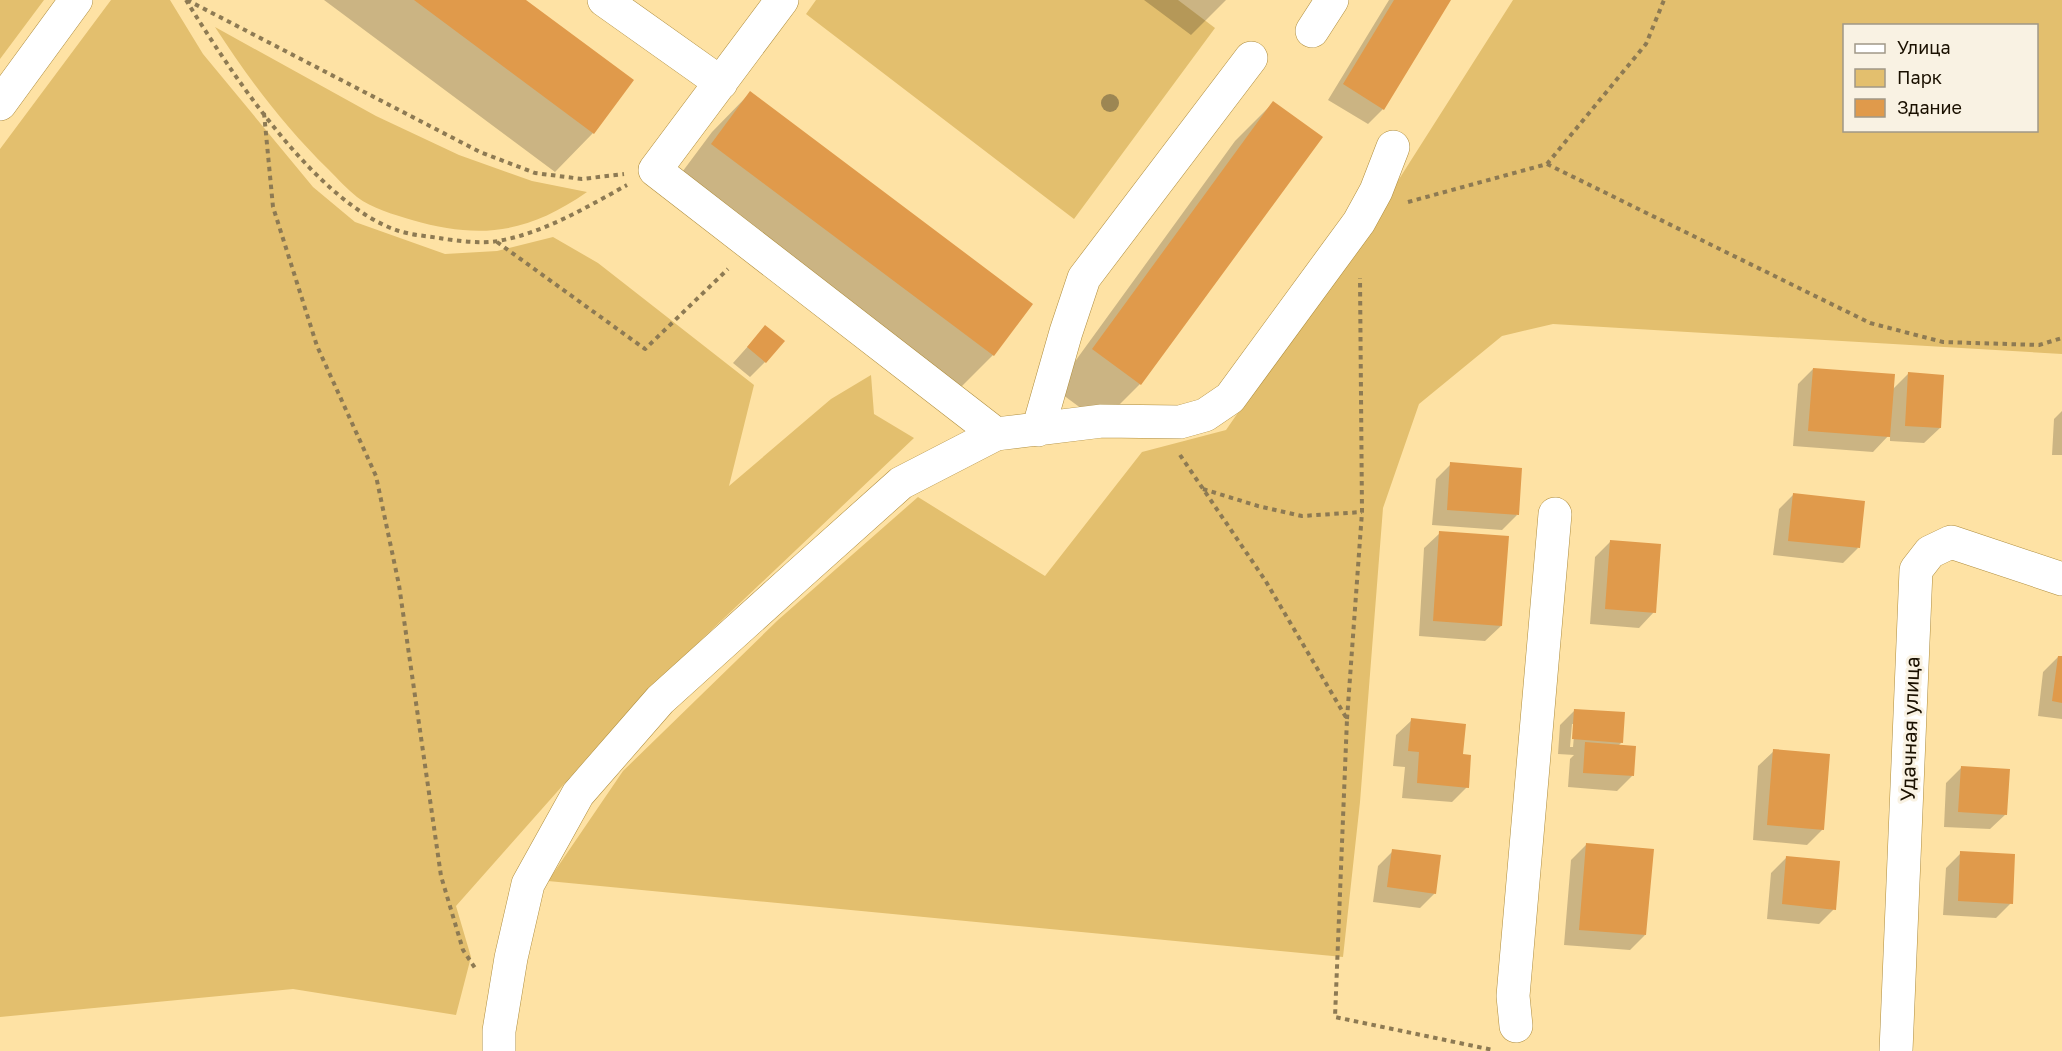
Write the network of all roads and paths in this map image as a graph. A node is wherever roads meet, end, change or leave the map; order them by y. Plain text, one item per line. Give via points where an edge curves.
1 (76, 0) edge
2 (604, 0) edge
3 (782, 0) edge
4 (1332, 0) edge
5 (1664, 0) edge
6 (1312, 31) dead end
7 (1251, 58) dead end
8 (721, 83) junction
9 (0, 104) edge
10 (264, 113) junction
11 (1393, 147) dead end
12 (1547, 164) junction
13 (655, 170) junction
14 (1359, 222) junction
15 (497, 242) junction
16 (752, 246) junction
17 (1360, 273) dead end
18 (2062, 338) edge
19 (1158, 422) junction
20 (1038, 430) junction
21 (996, 434) junction
22 (1203, 489) junction
23 (1362, 512) junction
24 (1555, 514) dead end
25 (2062, 579) edge
26 (1347, 719) junction
27 (503, 1009) junction
28 (1507, 1039) edge
29 (499, 1051) edge
30 (1896, 1051) edge

1 - 9 street
2 - 8 street
3 - 8 street
4 - 6 street
5 - 12 path via 1647,44
7 - 20 street via 1084,278
8 - 13 street
10 - 13 path via 230,71 186,0 480,152 524,169 582,179
10 - 15 path via 314,173 357,208 398,230 452,240
10 - 27 path via 273,207 317,346 376,476 399,585 441,876 463,950
11 - 14 street
12 - 14 path via 1402,203
12 - 18 path via 1870,323 1943,342 2039,345
13 - 15 path via 560,222
13 - 16 street
14 - 19 street via 1230,398 1205,415 1180,422
15 - 16 path via 645,349
16 - 21 street
17 - 23 path
19 - 20 street via 1102,421
19 - 22 path
20 - 21 street
21 - 27 street via 901,483 660,700 591,778 578,794 528,884
22 - 23 path via 1302,516
22 - 26 path via 1265,580
23 - 26 path
24 - 28 street
25 - 30 street, Удачная улица via 1951,542 1930,552 1916,570
26 - 28 path via 1335,1017
27 - 29 street

